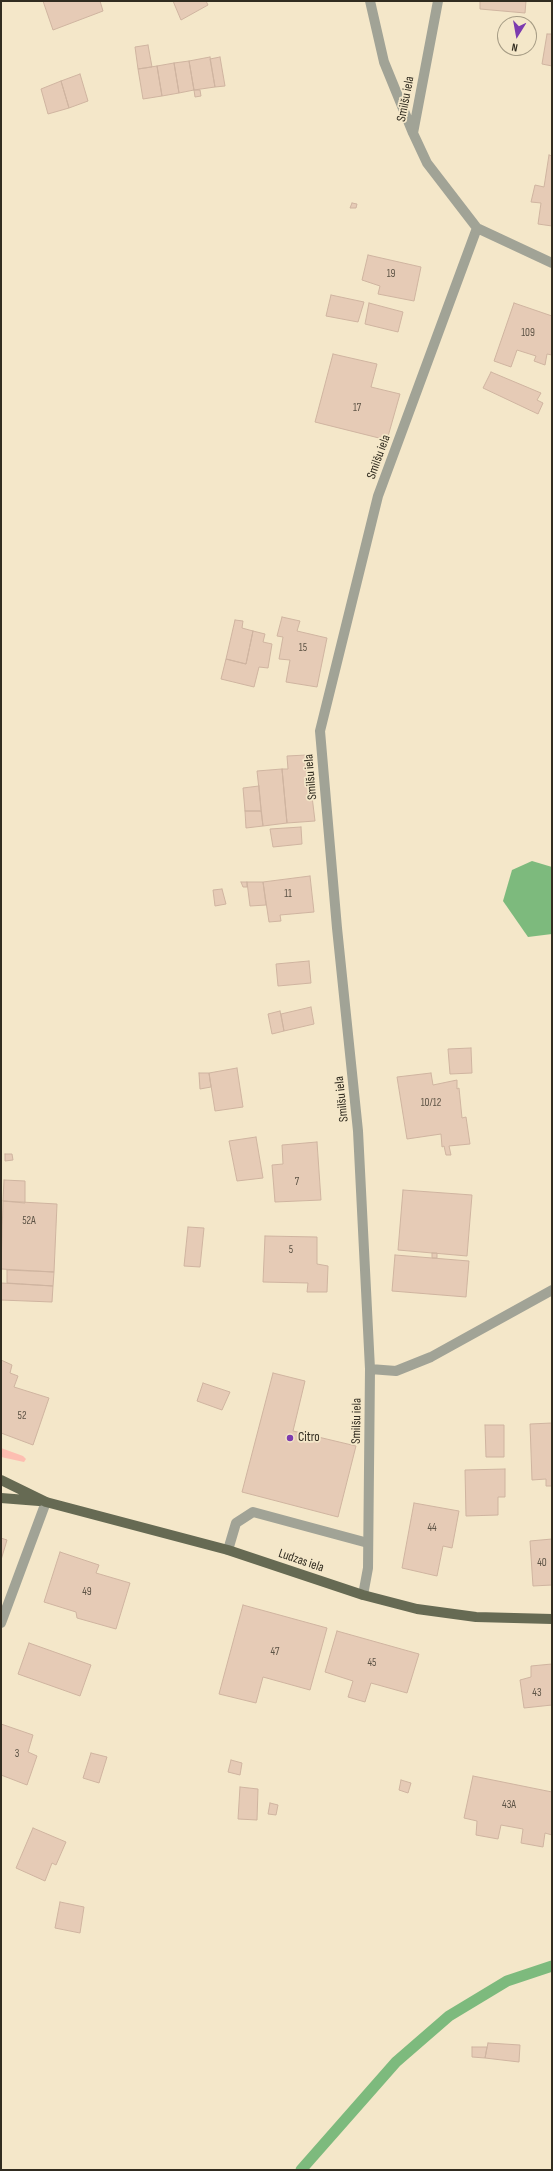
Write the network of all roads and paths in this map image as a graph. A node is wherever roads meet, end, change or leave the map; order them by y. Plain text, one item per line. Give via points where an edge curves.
1 (370, 1) edge
2 (438, 1) edge
3 (413, 133) junction
4 (477, 228) junction
5 (552, 263) edge
6 (552, 1290) edge
7 (370, 1369) junction
8 (1, 1480) edge
9 (1, 1498) edge
10 (46, 1502) junction
11 (368, 1543) junction
12 (228, 1550) junction
13 (363, 1595) junction
14 (552, 1619) edge
15 (1, 1623) edge

1 - 3 street via 384,62
2 - 3 street, Smilšu iela
3 - 4 street, Smilšu iela via 427,162
4 - 5 street
4 - 7 street, Smilšu iela via 378,496 320,731 358,1131
6 - 7 street via 431,1357 396,1371
7 - 11 street, Smilšu iela
8 - 10 main road, Ludzas iela
9 - 10 main road, Ludzas iela
10 - 12 main road, Ludzas iela
10 - 15 street
11 - 12 street via 253,1512 236,1523
11 - 13 street, Smilšu iela via 368,1568
12 - 13 main road, Ludzas iela
13 - 14 main road, Ludzas iela via 417,1609 476,1617

